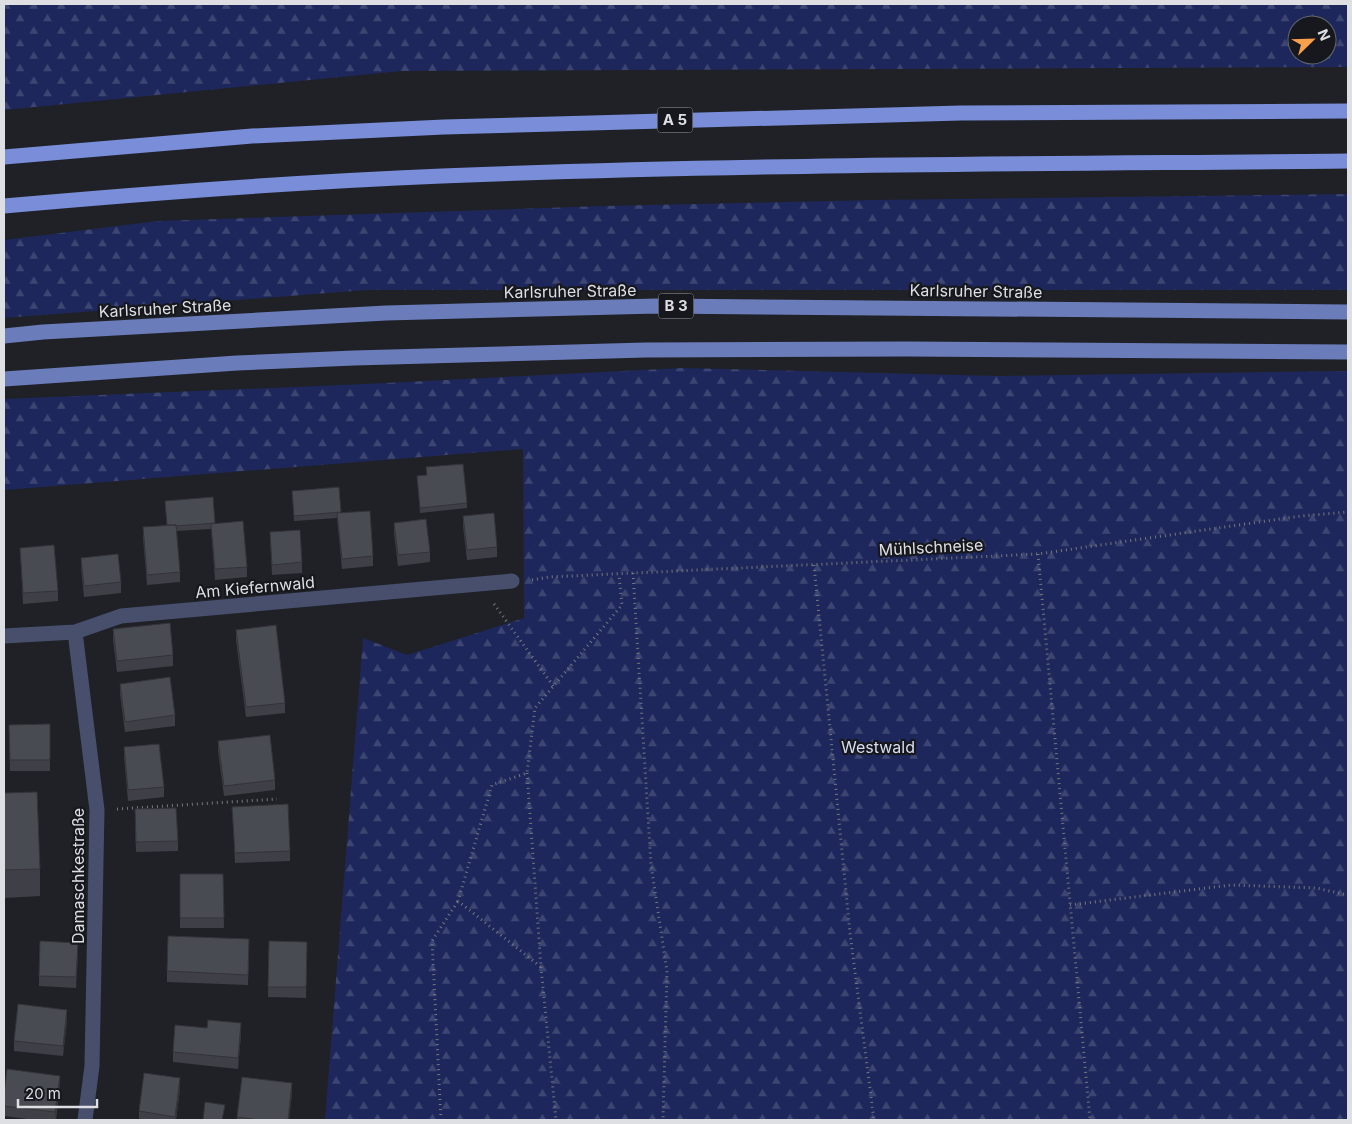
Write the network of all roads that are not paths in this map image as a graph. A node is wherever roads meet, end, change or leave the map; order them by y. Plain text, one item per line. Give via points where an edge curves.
1 (1348, 111) edge
2 (4, 157) edge
3 (1348, 161) edge
4 (4, 206) edge
5 (1348, 312) edge
6 (4, 336) edge
7 (1348, 352) edge
8 (4, 379) edge
9 (512, 582) road end
10 (75, 632) junction
11 (4, 636) edge
12 (85, 1120) edge

1 - 2 highway, A 5 via 960,113 454,126 252,136
3 - 4 highway via 953,165 450,176
5 - 6 main road, Karlsruher Straße / B 3 via 647,306 386,313
7 - 8 main road via 646,350 237,363
9 - 10 street, Am Kiefernwald via 122,616
10 - 11 street, Am Kiefernwald
10 - 12 street, Damaschkestraße via 97,810 92,1066

